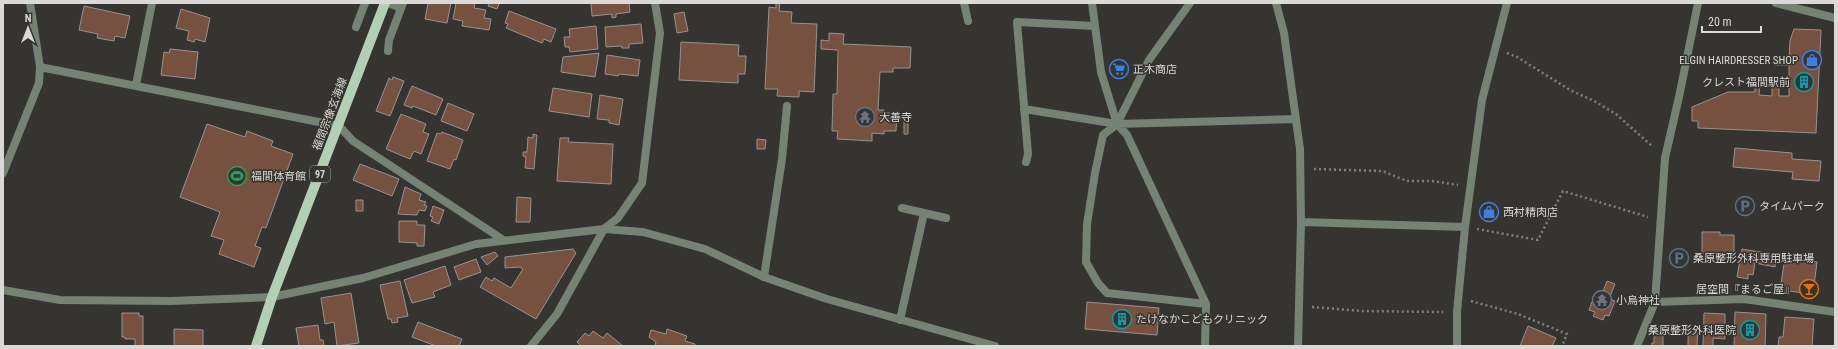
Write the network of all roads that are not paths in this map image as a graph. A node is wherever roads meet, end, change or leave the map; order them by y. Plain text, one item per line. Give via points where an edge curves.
1 (30, 3) edge
2 (152, 3) edge
3 (365, 3) edge
4 (385, 3) edge
5 (388, 3) edge
6 (655, 3) edge
7 (964, 3) edge
8 (1092, 3) edge
9 (1190, 3) edge
10 (1276, 3) edge
11 (1507, 3) edge
12 (1698, 3) edge
13 (1776, 3) edge
14 (402, 5) edge
15 (1835, 18) edge
16 (968, 21) dead end
17 (1095, 26) junction
18 (356, 27) dead end
19 (388, 51) dead end
20 (40, 67) junction
21 (136, 85) junction
22 (787, 106) dead end
23 (1024, 109) junction
24 (1296, 119) junction
25 (1117, 124) junction
26 (339, 126) junction
27 (1026, 162) dead end
28 (3, 174) edge
29 (902, 208) dead end
30 (924, 213) junction
31 (946, 218) dead end
32 (1301, 222) junction
33 (1465, 227) junction
34 (604, 229) junction
35 (502, 239) junction
36 (764, 277) junction
37 (3, 290) edge
38 (272, 297) junction
39 (1654, 302) junction
40 (1206, 304) junction
41 (1835, 312) edge
42 (900, 320) junction
43 (256, 346) edge
44 (531, 346) edge
45 (995, 346) edge
46 (1205, 346) edge
47 (1298, 346) edge
48 (1456, 346) edge
49 (1636, 346) edge

1 - 20 street
2 - 21 street
3 - 18 street
4 - 26 main road, 福間宗像玄海線 / 97
5 - 14 street
6 - 34 street via 660,33 642,183 618,218
7 - 16 street
8 - 17 street
9 - 25 street via 1149,60
10 - 24 street via 1284,33
11 - 33 street via 1482,100
12 - 39 street via 1662,175
13 - 15 street
14 - 19 street
17 - 23 street via 1017,22
17 - 25 street via 1101,72
20 - 21 street
20 - 28 street via 39,83
21 - 26 street
22 - 36 street via 782,159
23 - 25 street
23 - 27 street via 1028,154
24 - 25 street
24 - 32 street via 1300,149
25 - 40 street via 1127,135
25 - 40 street via 1103,135 1087,224 1086,262 1107,293
26 - 35 street via 353,142
26 - 38 main road, 福間宗像玄海線 / 97
29 - 30 street
30 - 31 street
30 - 42 street
32 - 33 street
32 - 47 street
33 - 48 street
34 - 35 street
34 - 36 street via 643,232 705,249
34 - 44 street via 557,314
35 - 38 street via 476,244 363,278
36 - 42 street via 827,300
37 - 38 street via 60,300 171,301
38 - 43 main road, 福間宗像玄海線 / 97
39 - 41 street via 1744,300
39 - 49 street
40 - 46 street
42 - 45 street

